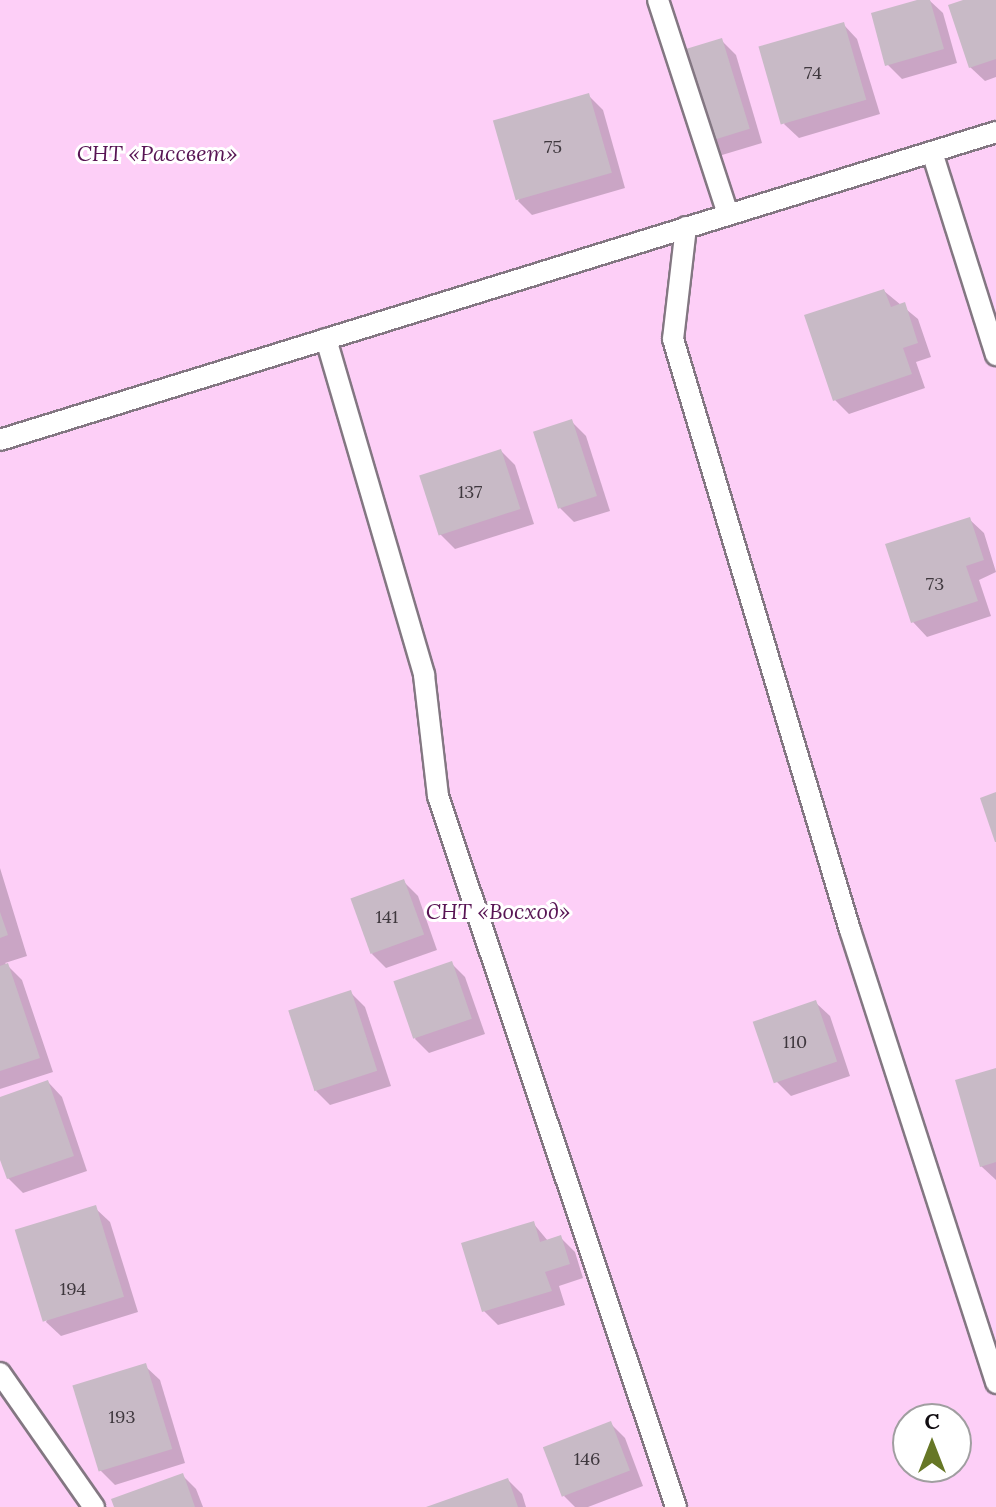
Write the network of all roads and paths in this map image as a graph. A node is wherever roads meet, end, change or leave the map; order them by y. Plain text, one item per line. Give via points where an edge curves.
1 (658, 0) edge
2 (996, 132) edge
3 (932, 152) junction
4 (728, 214) junction
5 (686, 227) junction
6 (326, 339) junction
7 (996, 355) edge
8 (0, 440) edge
9 (0, 1373) edge
10 (996, 1383) edge
11 (94, 1507) edge
12 (676, 1507) edge

1 - 4 lane
2 - 3 lane
3 - 4 lane
3 - 7 lane
4 - 5 lane
5 - 6 lane
5 - 10 lane via 673,339 850,930
6 - 8 lane
6 - 12 lane via 424,675 438,796
9 - 11 lane

